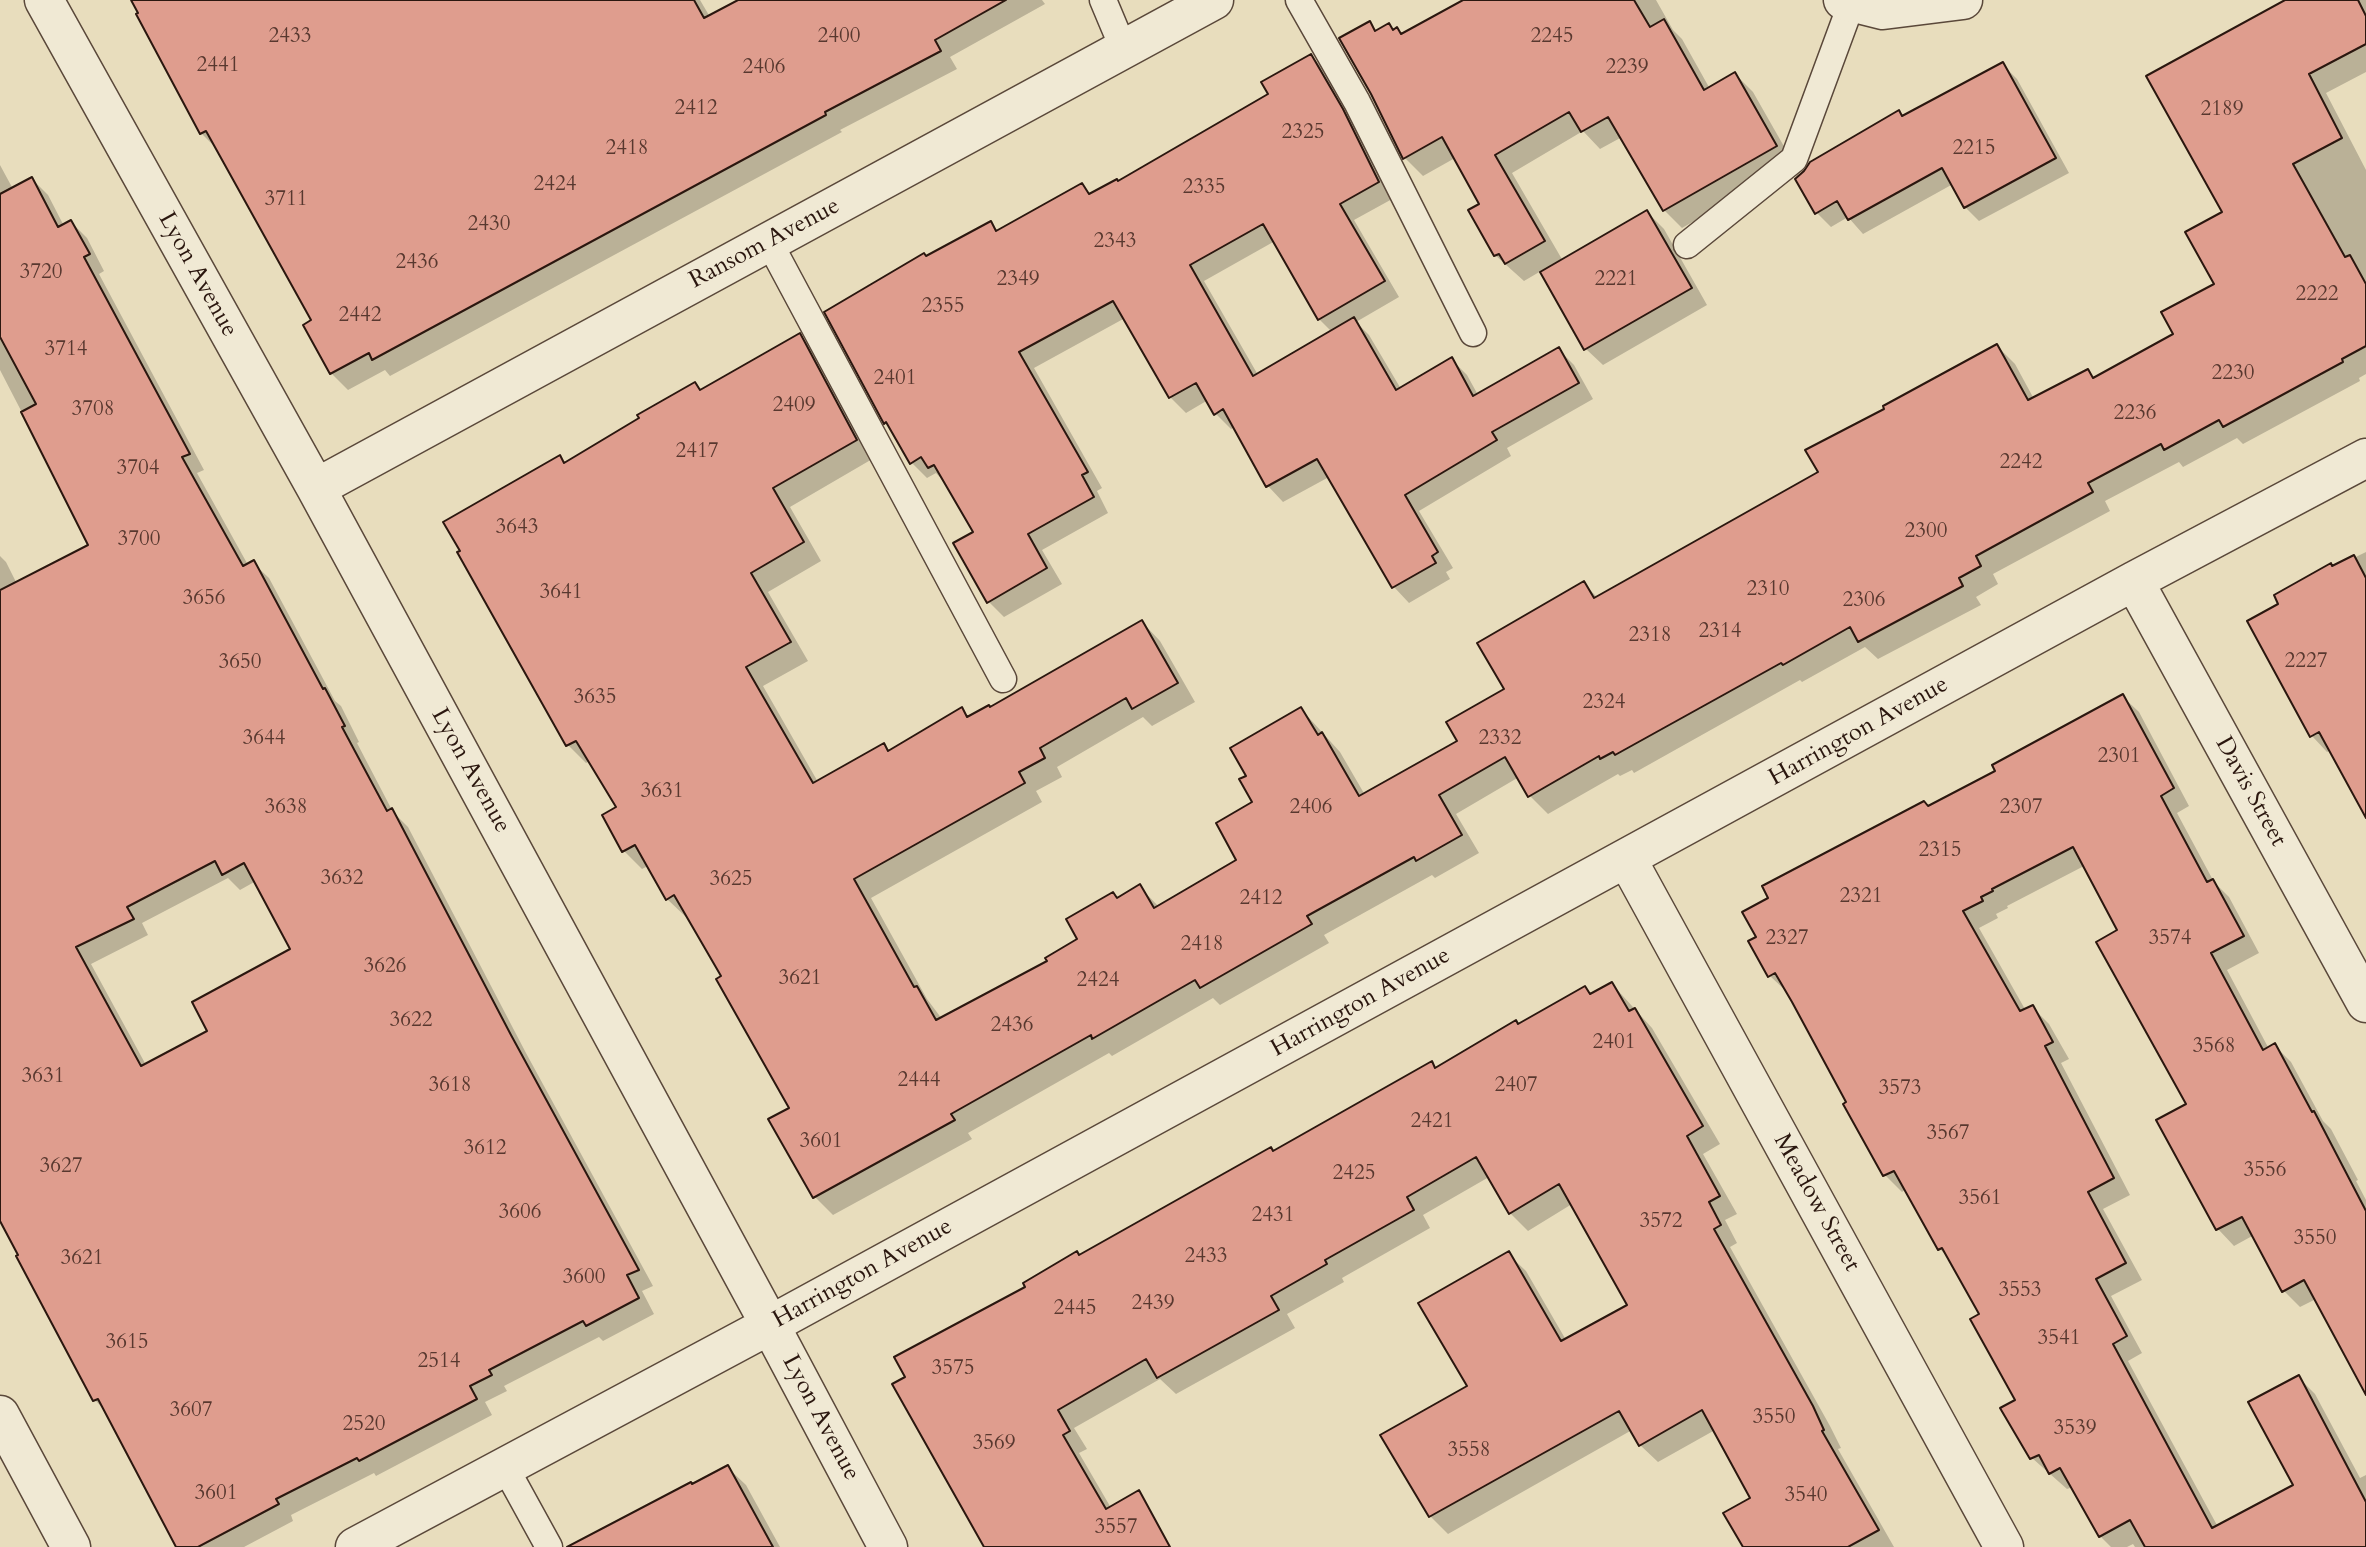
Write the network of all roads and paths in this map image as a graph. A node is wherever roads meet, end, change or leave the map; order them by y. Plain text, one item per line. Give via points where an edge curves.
1 (44, 0) edge
2 (1103, 0) edge
3 (1212, 0) edge
4 (1299, 0) edge
5 (1963, 0) edge
6 (1847, 1) edge
7 (1124, 50) junction
8 (769, 242) junction
9 (1687, 245) dead end
10 (1473, 332) dead end
11 (2366, 458) edge
12 (316, 488) junction
13 (2134, 581) junction
14 (1003, 679) dead end
15 (1627, 859) junction
16 (2366, 1003) edge
17 (770, 1325) junction
18 (0, 1415) edge
19 (505, 1467) junction
20 (71, 1547) edge
21 (355, 1547) edge
22 (549, 1547) edge
23 (888, 1547) edge
24 (2004, 1547) edge

1 - 12 street, Lyon Avenue
2 - 7 lane
3 - 7 street, Ransom Avenue
4 - 10 lane via 1357,102
5 - 6 street via 1883,10
6 - 9 lane via 1794,159
7 - 8 street, Ransom Avenue
8 - 12 street, Ransom Avenue
8 - 14 lane
11 - 13 street, Harrington Avenue
12 - 17 street, Lyon Avenue
13 - 15 street, Harrington Avenue
13 - 16 street, Davis Street
15 - 17 street, Harrington Avenue
15 - 24 street, Meadow Street
17 - 19 street, Harrington Avenue
17 - 23 street, Lyon Avenue
18 - 20 street
19 - 21 street, Harrington Avenue
19 - 22 lane

